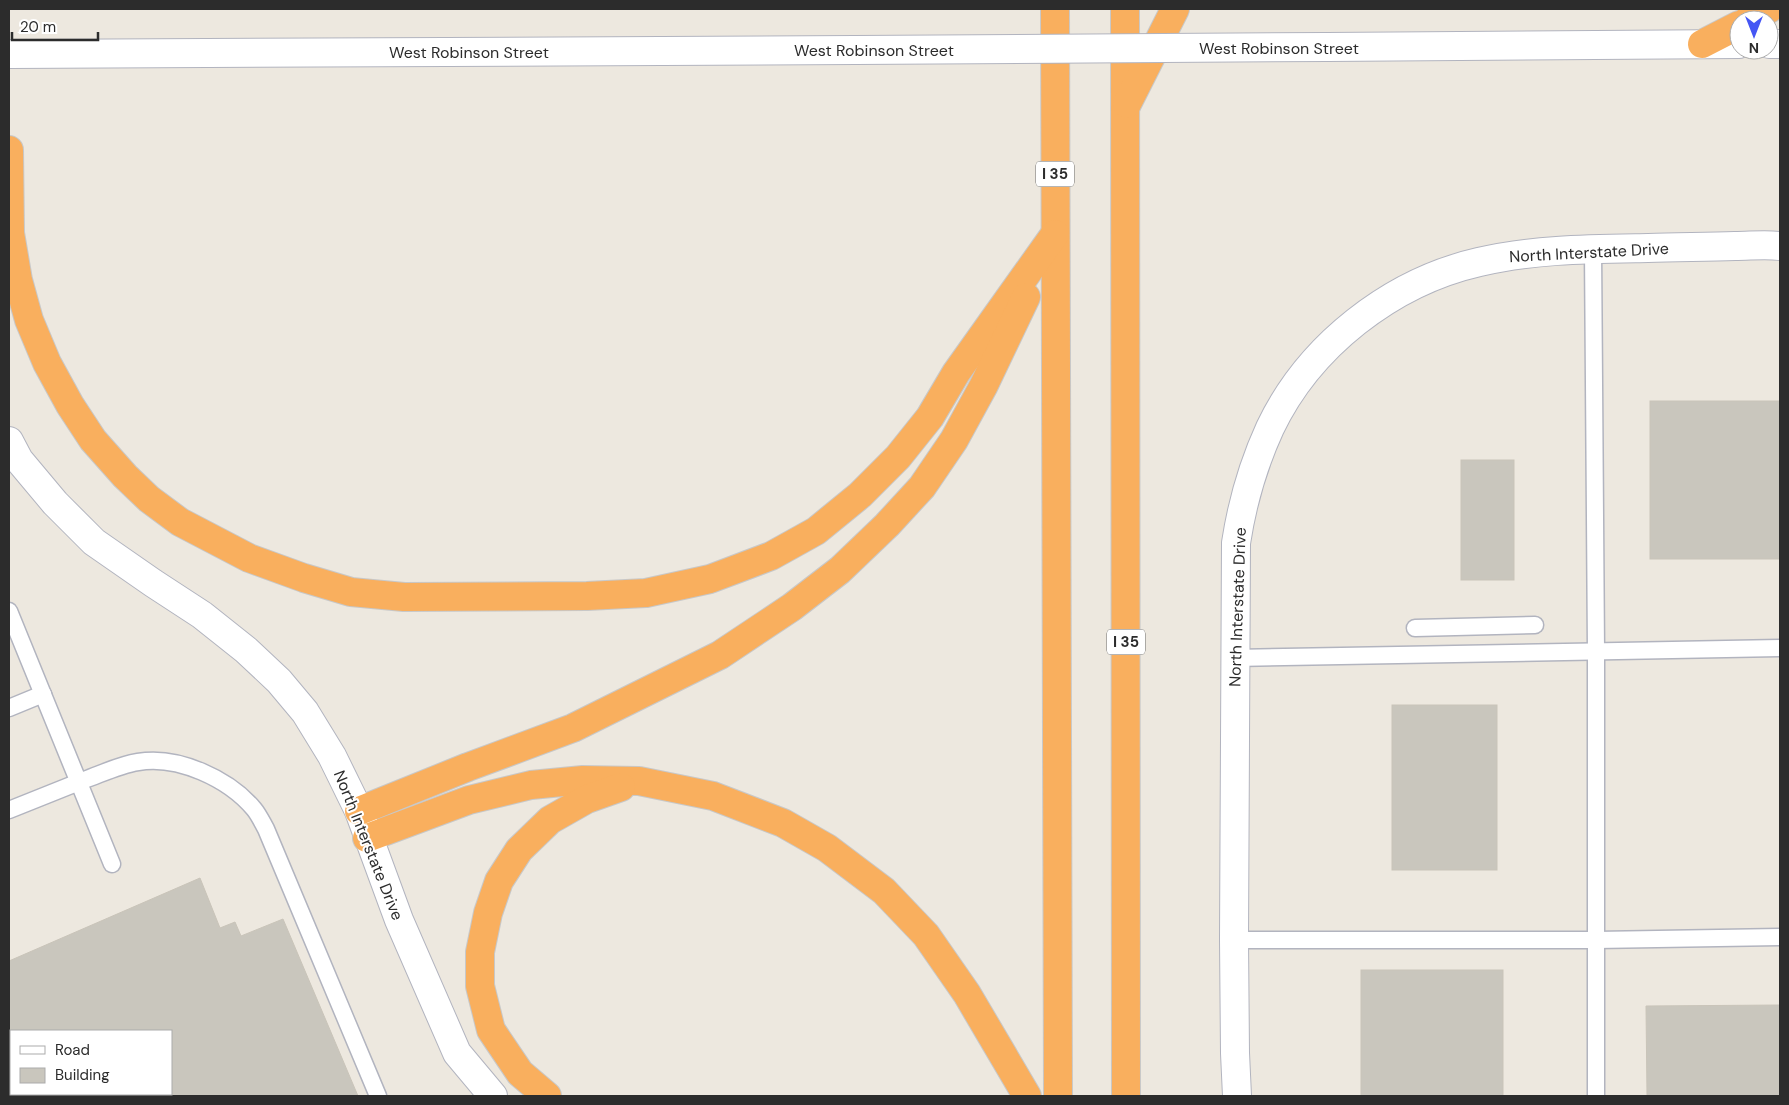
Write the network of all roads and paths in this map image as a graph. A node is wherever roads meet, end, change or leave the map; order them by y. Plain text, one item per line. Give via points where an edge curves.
1 (1056, 9) edge
2 (1125, 9) edge
3 (1175, 9) edge
4 (1729, 30) edge
5 (1702, 44) junction
6 (1729, 44) edge
7 (9, 54) edge
8 (1124, 110) junction
9 (9, 150) edge
10 (1056, 234) junction
11 (1780, 245) edge
12 (1593, 249) junction
13 (9, 441) edge
14 (9, 611) edge
15 (1535, 625) dead end
16 (1415, 628) dead end
17 (1780, 648) edge
18 (1596, 652) junction
19 (1234, 658) junction
20 (43, 694) junction
21 (9, 708) edge
22 (78, 782) junction
23 (639, 782) junction
24 (9, 810) edge
25 (359, 812) junction
26 (367, 838) junction
27 (112, 864) dead end
28 (1780, 937) edge
29 (1234, 940) junction
30 (1596, 940) junction
31 (378, 1096) edge
32 (493, 1096) edge
33 (547, 1096) edge
34 (1028, 1096) edge
35 (1058, 1096) edge
36 (1126, 1096) edge
37 (1237, 1096) edge
38 (1596, 1096) edge

1 - 10 highway, I 35
2 - 8 highway, I 35
3 - 8 highway
4 - 5 highway
5 - 6 main road, West Robinson Street
5 - 7 main road, West Robinson Street, bridge
8 - 36 highway, I 35
9 - 10 highway via 10,232 29,320 47,363 93,440 125,476 180,522 249,558 351,592 404,597 646,593 710,579 772,556 816,531 860,495 898,457 930,417 956,373
10 - 25 highway via 954,440 922,487 840,570 792,607 712,660 573,728
10 - 35 highway, I 35
11 - 12 main road, North Interstate Drive
12 - 18 lane
12 - 19 main road, North Interstate Drive via 1508,256 1441,274 1377,307 1340,335 1312,365 1290,393 1270,428 1242,507 1236,543
13 - 25 main road, North Interstate Drive via 19,460 55,503 94,542 202,615 246,650 278,682 305,712 332,756
14 - 20 lane
15 - 16 lane
17 - 18 lane
18 - 19 lane
18 - 30 lane
19 - 29 main road, North Interstate Drive
20 - 21 lane
20 - 22 lane
22 - 24 lane
22 - 27 lane
22 - 31 lane via 139,762 168,762 218,780 254,810 266,829
23 - 26 highway via 583,780 531,785 469,800
23 - 33 highway via 587,799 550,820 519,850 499,881 488,913 480,952 480,986 491,1030 520,1073
23 - 34 highway via 713,796 783,823 827,848 884,892 926,935 967,994
25 - 26 main road, North Interstate Drive
26 - 32 main road, North Interstate Drive via 457,1053
28 - 30 lane
29 - 30 lane
29 - 37 main road, North Interstate Drive
30 - 38 lane

